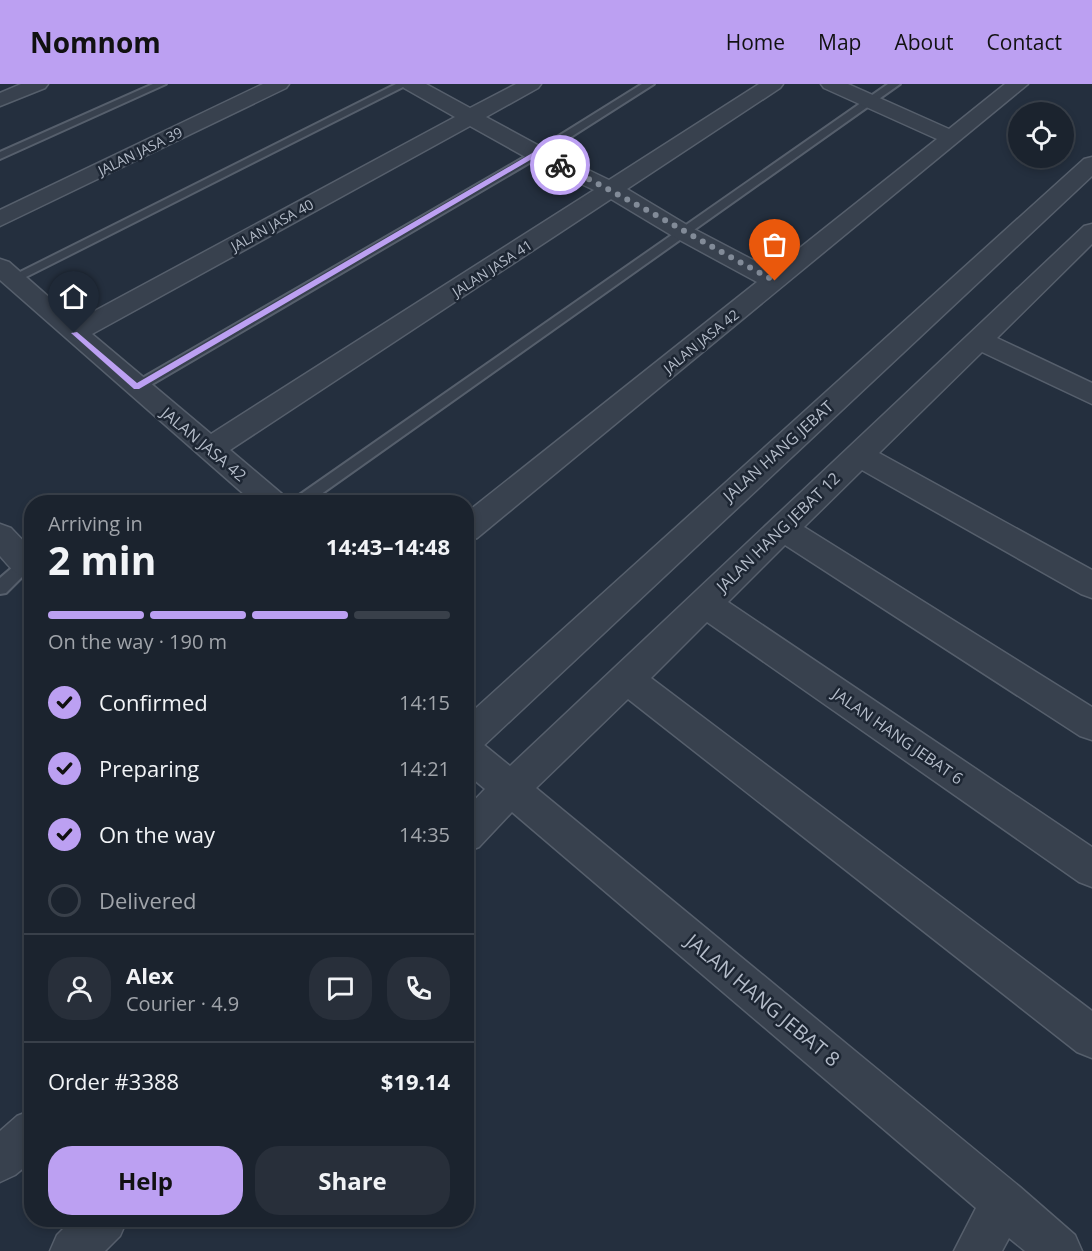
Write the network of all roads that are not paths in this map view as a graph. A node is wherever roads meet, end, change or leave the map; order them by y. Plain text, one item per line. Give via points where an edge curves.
1 (38, 84) edge
2 (161, 84) edge
3 (279, 84) edge
4 (404, 84) edge
5 (411, 84) edge
6 (531, 84) edge
7 (649, 84) edge
8 (773, 84) edge
9 (831, 84) edge
10 (895, 84) edge
11 (1018, 84) edge
12 (0, 100) edge
13 (870, 101) junction
14 (471, 117) junction
15 (950, 137) junction
16 (537, 154) junction
17 (0, 156) edge
18 (1092, 164) edge
19 (612, 190) junction
20 (0, 219) edge
21 (684, 233) junction
22 (1088, 242) edge
23 (7, 272) edge
24 (775, 281) junction
25 (74, 333) junction
26 (979, 340) junction
27 (137, 387) junction
28 (1092, 394) edge
29 (210, 449) junction
30 (858, 455) junction
31 (264, 495) edge
32 (310, 495) edge
33 (474, 524) edge
34 (782, 528) junction
35 (0, 536) edge
36 (24, 562) edge
37 (24, 566) edge
38 (1092, 585) edge
39 (0, 588) edge
40 (704, 603) junction
41 (627, 679) junction
42 (1092, 725) edge
43 (474, 732) edge
44 (474, 758) edge
45 (511, 788) junction
46 (474, 827) edge
47 (1092, 869) edge
48 (1092, 1037) edge
49 (24, 1138) edge
50 (0, 1160) edge
51 (1004, 1203) junction
52 (977, 1251) edge
53 (1059, 1251) edge

1 - 12 street
2 - 17 lane
3 - 20 street, JALAN JASA 39
4 - 23 lane
5 - 14 street
6 - 14 street, JALAN JASA 40
7 - 16 lane
8 - 19 street, JALAN JASA 41
9 - 13 street
10 - 13 lane
11 - 15 street, JALAN JASA 42
13 - 15 street
13 - 21 lane
14 - 16 street
14 - 25 street, JALAN JASA 40
15 - 24 street, JALAN JASA 42
16 - 19 street
16 - 27 lane
18 - 43 street, JALAN HANG JEBAT
19 - 21 street
19 - 29 street, JALAN JASA 41
21 - 24 street
21 - 32 lane
22 - 26 street, JALAN HANG JEBAT 12
23 - 25 street, JALAN JASA 42
24 - 33 street, JALAN JASA 42
25 - 27 street, JALAN JASA 42
26 - 28 street
26 - 30 street, JALAN HANG JEBAT 12
27 - 29 street, JALAN JASA 42
29 - 31 street, JALAN JASA 42
30 - 34 street, JALAN HANG JEBAT 12
30 - 38 street
34 - 40 street, JALAN HANG JEBAT 12
34 - 42 street
35 - 36 street
37 - 39 lane
40 - 41 street, JALAN HANG JEBAT 12
40 - 47 street, JALAN HANG JEBAT 6
41 - 45 street, JALAN HANG JEBAT 12
41 - 48 street
44 - 45 street, JALAN HANG JEBAT 8
45 - 46 street, JALAN HANG JEBAT 12
45 - 51 street, JALAN HANG JEBAT 8
49 - 50 street
51 - 52 street
51 - 53 street, JALAN HANG JEBAT 8

